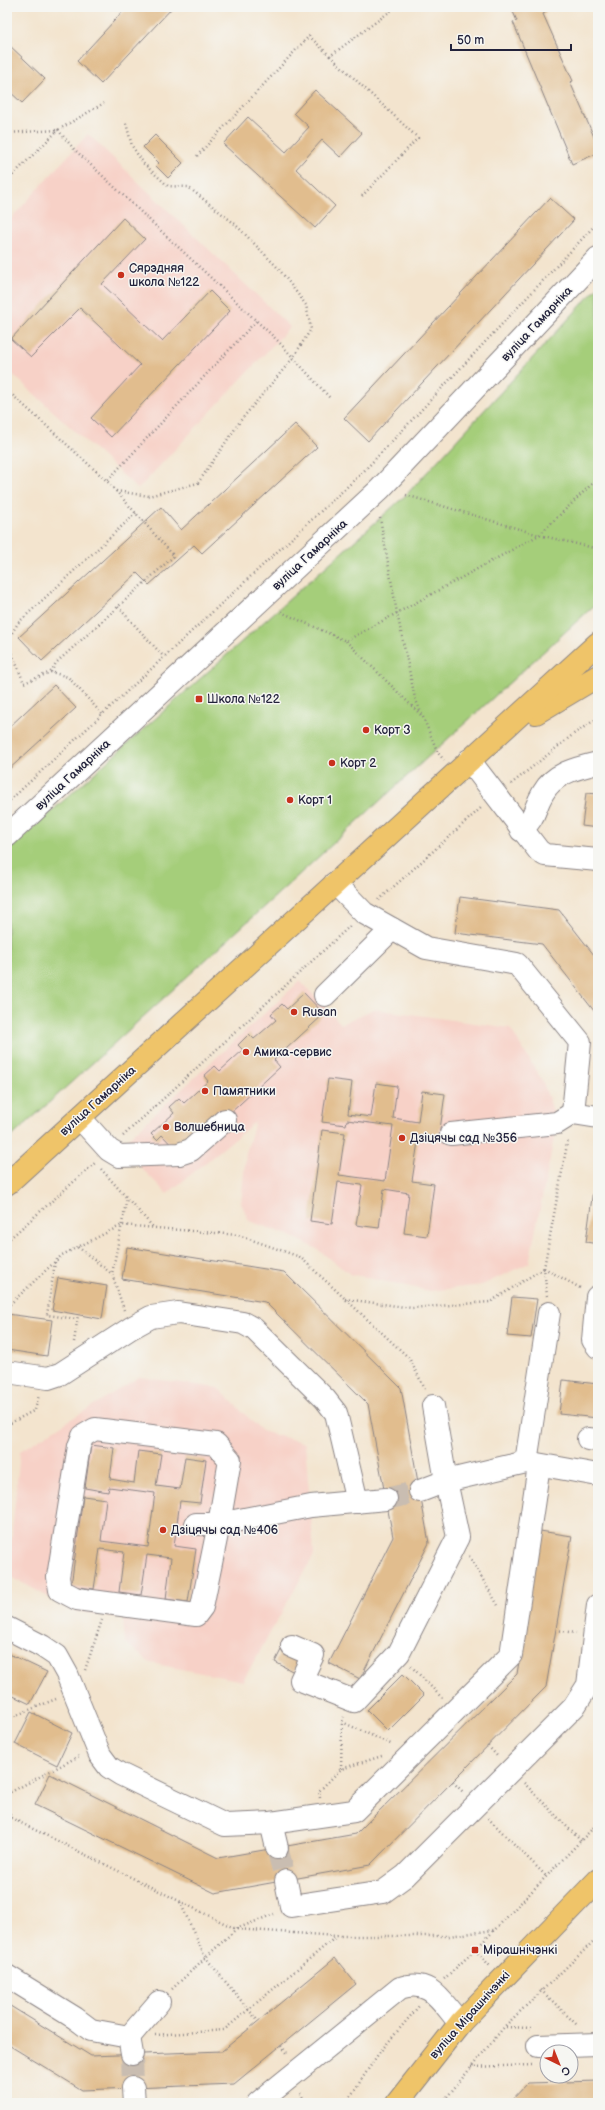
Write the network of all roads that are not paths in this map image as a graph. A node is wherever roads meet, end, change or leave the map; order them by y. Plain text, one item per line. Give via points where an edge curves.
1 (598, 258) edge
2 (598, 643) edge
3 (598, 676) edge
4 (489, 742) junction
5 (469, 760) junction
6 (598, 763) edge
7 (521, 830) junction
8 (7, 836) edge
9 (598, 860) edge
10 (335, 884) junction
11 (392, 929) junction
12 (325, 994) dead end
13 (572, 1113) junction
14 (598, 1117) edge
15 (80, 1118) junction
16 (225, 1120) dead end
17 (451, 1134) dead end
18 (7, 1184) edge
19 (597, 1297) edge
20 (549, 1313) road end
21 (598, 1347) edge
22 (7, 1372) edge
23 (433, 1406) road end
24 (533, 1463) junction
25 (598, 1475) edge
26 (446, 1481) junction
27 (420, 1491) tunnel mouth
28 (386, 1499) tunnel mouth
29 (357, 1502) junction
30 (196, 1524) dead end
31 (219, 1524) junction
32 (598, 1605) edge
33 (7, 1628) edge
34 (292, 1646) dead end
35 (270, 1823) junction
36 (277, 1848) tunnel mouth
37 (598, 1880) edge
38 (286, 1881) tunnel mouth
39 (7, 1976) edge
40 (159, 2002) road end
41 (460, 2023) junction
42 (598, 2044) edge
43 (579, 2048) edge
44 (258, 2103) edge
45 (397, 2103) edge

1 - 8 street, вуліца Гамарніка via 380,489
2 - 4 main road, вуліца Гамарніка
3 - 4 main road, вуліца Гамарніка
4 - 5 main road, вуліца Гамарніка
5 - 7 street
5 - 10 main road, вуліца Гамарніка
6 - 7 street via 578,767 552,781 543,792 532,820
7 - 9 street via 545,855
10 - 11 street via 364,913
10 - 15 main road, вуліца Гамарніка
11 - 12 street
11 - 13 street via 426,948 517,964 580,1042
13 - 14 street
13 - 17 street via 557,1123
15 - 16 street via 102,1156 179,1154 191,1150
15 - 18 main road, вуліца Гамарніка
19 - 21 street via 593,1340
20 - 24 street
22 - 29 street via 48,1378 54,1376 152,1317 178,1313 243,1323 254,1329 326,1399 336,1413
23 - 26 street
24 - 25 street
24 - 26 street
24 - 35 street via 511,1655 354,1811
26 - 27 street
26 - 34 street via 458,1537 400,1653 354,1702 301,1680 313,1656
28 - 29 street
29 - 31 street via 311,1506
30 - 31 street
31 - 31 street via 230,1460 216,1444 95,1429 83,1436 79,1446 58,1577 60,1590 76,1599 196,1615 202,1607
32 - 38 street via 588,1685 574,1707 405,1876 383,1892 291,1906
33 - 35 street via 57,1656 96,1747 109,1767 225,1825
35 - 36 street
37 - 41 main road, вуліца Мірашнічэнкі
39 - 40 street via 91,2030 130,2046
41 - 44 street via 432,1990 421,1985 400,1988
41 - 45 main road, вуліца Мірашнічэнкі
42 - 43 street

